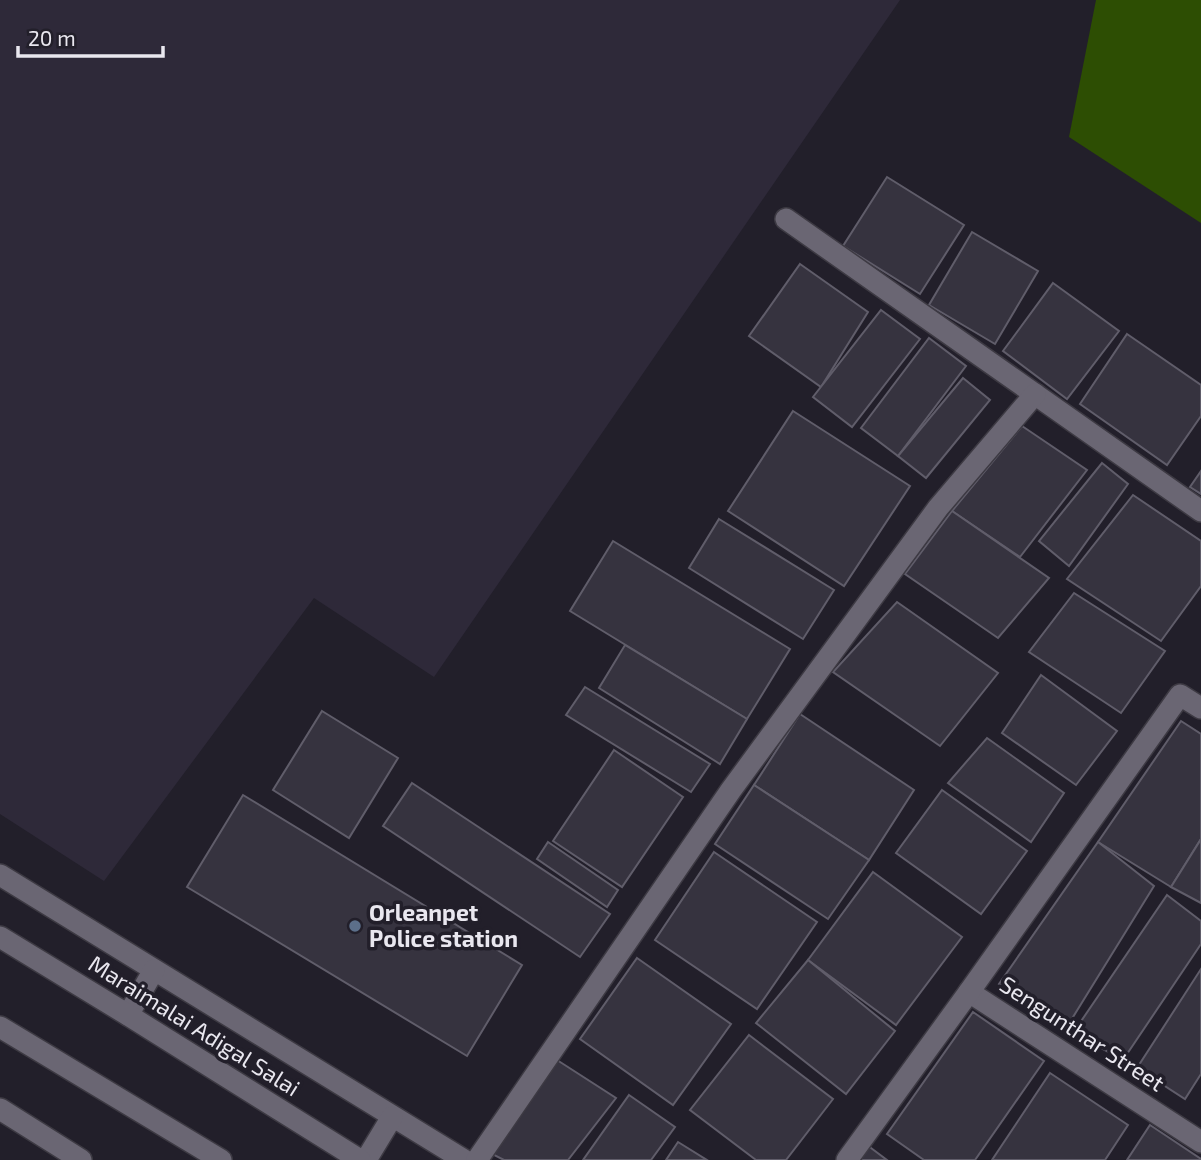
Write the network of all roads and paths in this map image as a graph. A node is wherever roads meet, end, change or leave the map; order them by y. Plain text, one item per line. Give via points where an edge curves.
1 (786, 219) dead end
2 (1035, 394) junction
3 (1201, 511) edge
4 (1201, 708) edge
5 (0, 875) edge
6 (0, 937) edge
7 (155, 970) junction
8 (969, 992) junction
9 (128, 1015) junction
10 (0, 1027) edge
11 (0, 1110) edge
12 (392, 1117) junction
13 (1201, 1142) edge
14 (81, 1160) edge
15 (221, 1160) edge
16 (360, 1160) edge
17 (366, 1160) edge
18 (464, 1160) edge
19 (477, 1160) edge
20 (847, 1160) edge

1 - 2 street
2 - 3 street
2 - 19 street via 938,508 731,790
4 - 8 street via 1180,695
5 - 7 street
6 - 9 street, Maraimalai Adigal Salai
7 - 9 street
7 - 12 street
8 - 13 street, Sengunthar Street
8 - 20 street
9 - 16 street, Maraimalai Adigal Salai
10 - 15 street
11 - 14 street
12 - 17 street
12 - 18 street

